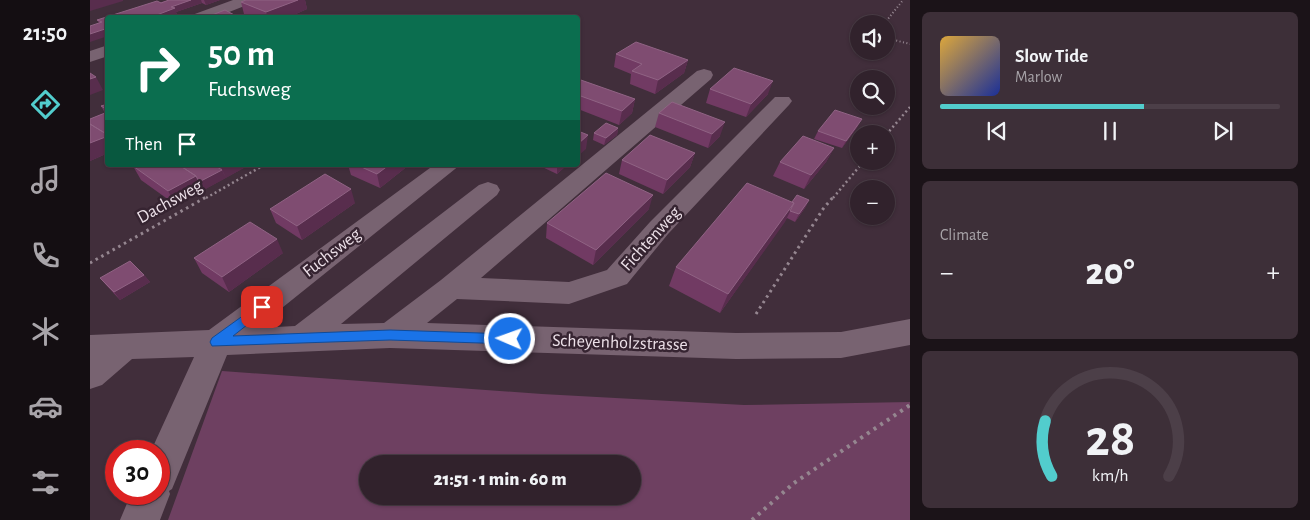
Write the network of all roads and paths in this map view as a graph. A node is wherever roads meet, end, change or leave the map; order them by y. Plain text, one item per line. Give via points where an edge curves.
1 (247, 0) edge
2 (903, 0) edge
3 (206, 15) edge
4 (891, 15) edge
5 (895, 40) edge
6 (910, 44) edge
7 (105, 51) edge
8 (90, 57) edge
9 (704, 76) dead end
10 (782, 101) dead end
11 (910, 107) edge
12 (895, 125) edge
13 (260, 167) edge
14 (445, 167) edge
15 (856, 170) edge
16 (488, 190) dead end
17 (90, 264) edge
18 (451, 288) junction
19 (910, 332) edge
20 (390, 335) junction
21 (303, 338) junction
22 (216, 342) junction
23 (126, 346) junction
24 (736, 346) junction
25 (90, 348) edge
26 (90, 375) edge
27 (910, 405) edge
28 (170, 450) edge
29 (146, 505) edge
30 (140, 520) edge
31 (752, 520) edge

1 - 3 street
2 - 4 path
5 - 6 path
7 - 8 street
9 - 18 street
10 - 18 street, Fichtenweg via 659,228 617,277 569,293
11 - 12 path
13 - 17 path, Dachsweg
14 - 22 street, Fuchsweg
15 - 24 path via 823,209
16 - 21 street
18 - 20 street
19 - 24 street, Scheyenholzstrasse via 841,344
20 - 21 street, Scheyenholzstrasse
20 - 24 street, Scheyenholzstrasse
21 - 22 street, Scheyenholzstrasse
22 - 23 street, Scheyenholzstrasse
22 - 28 street
23 - 25 street, Scheyenholzstrasse
23 - 26 street
27 - 31 path via 794,483
29 - 30 street

